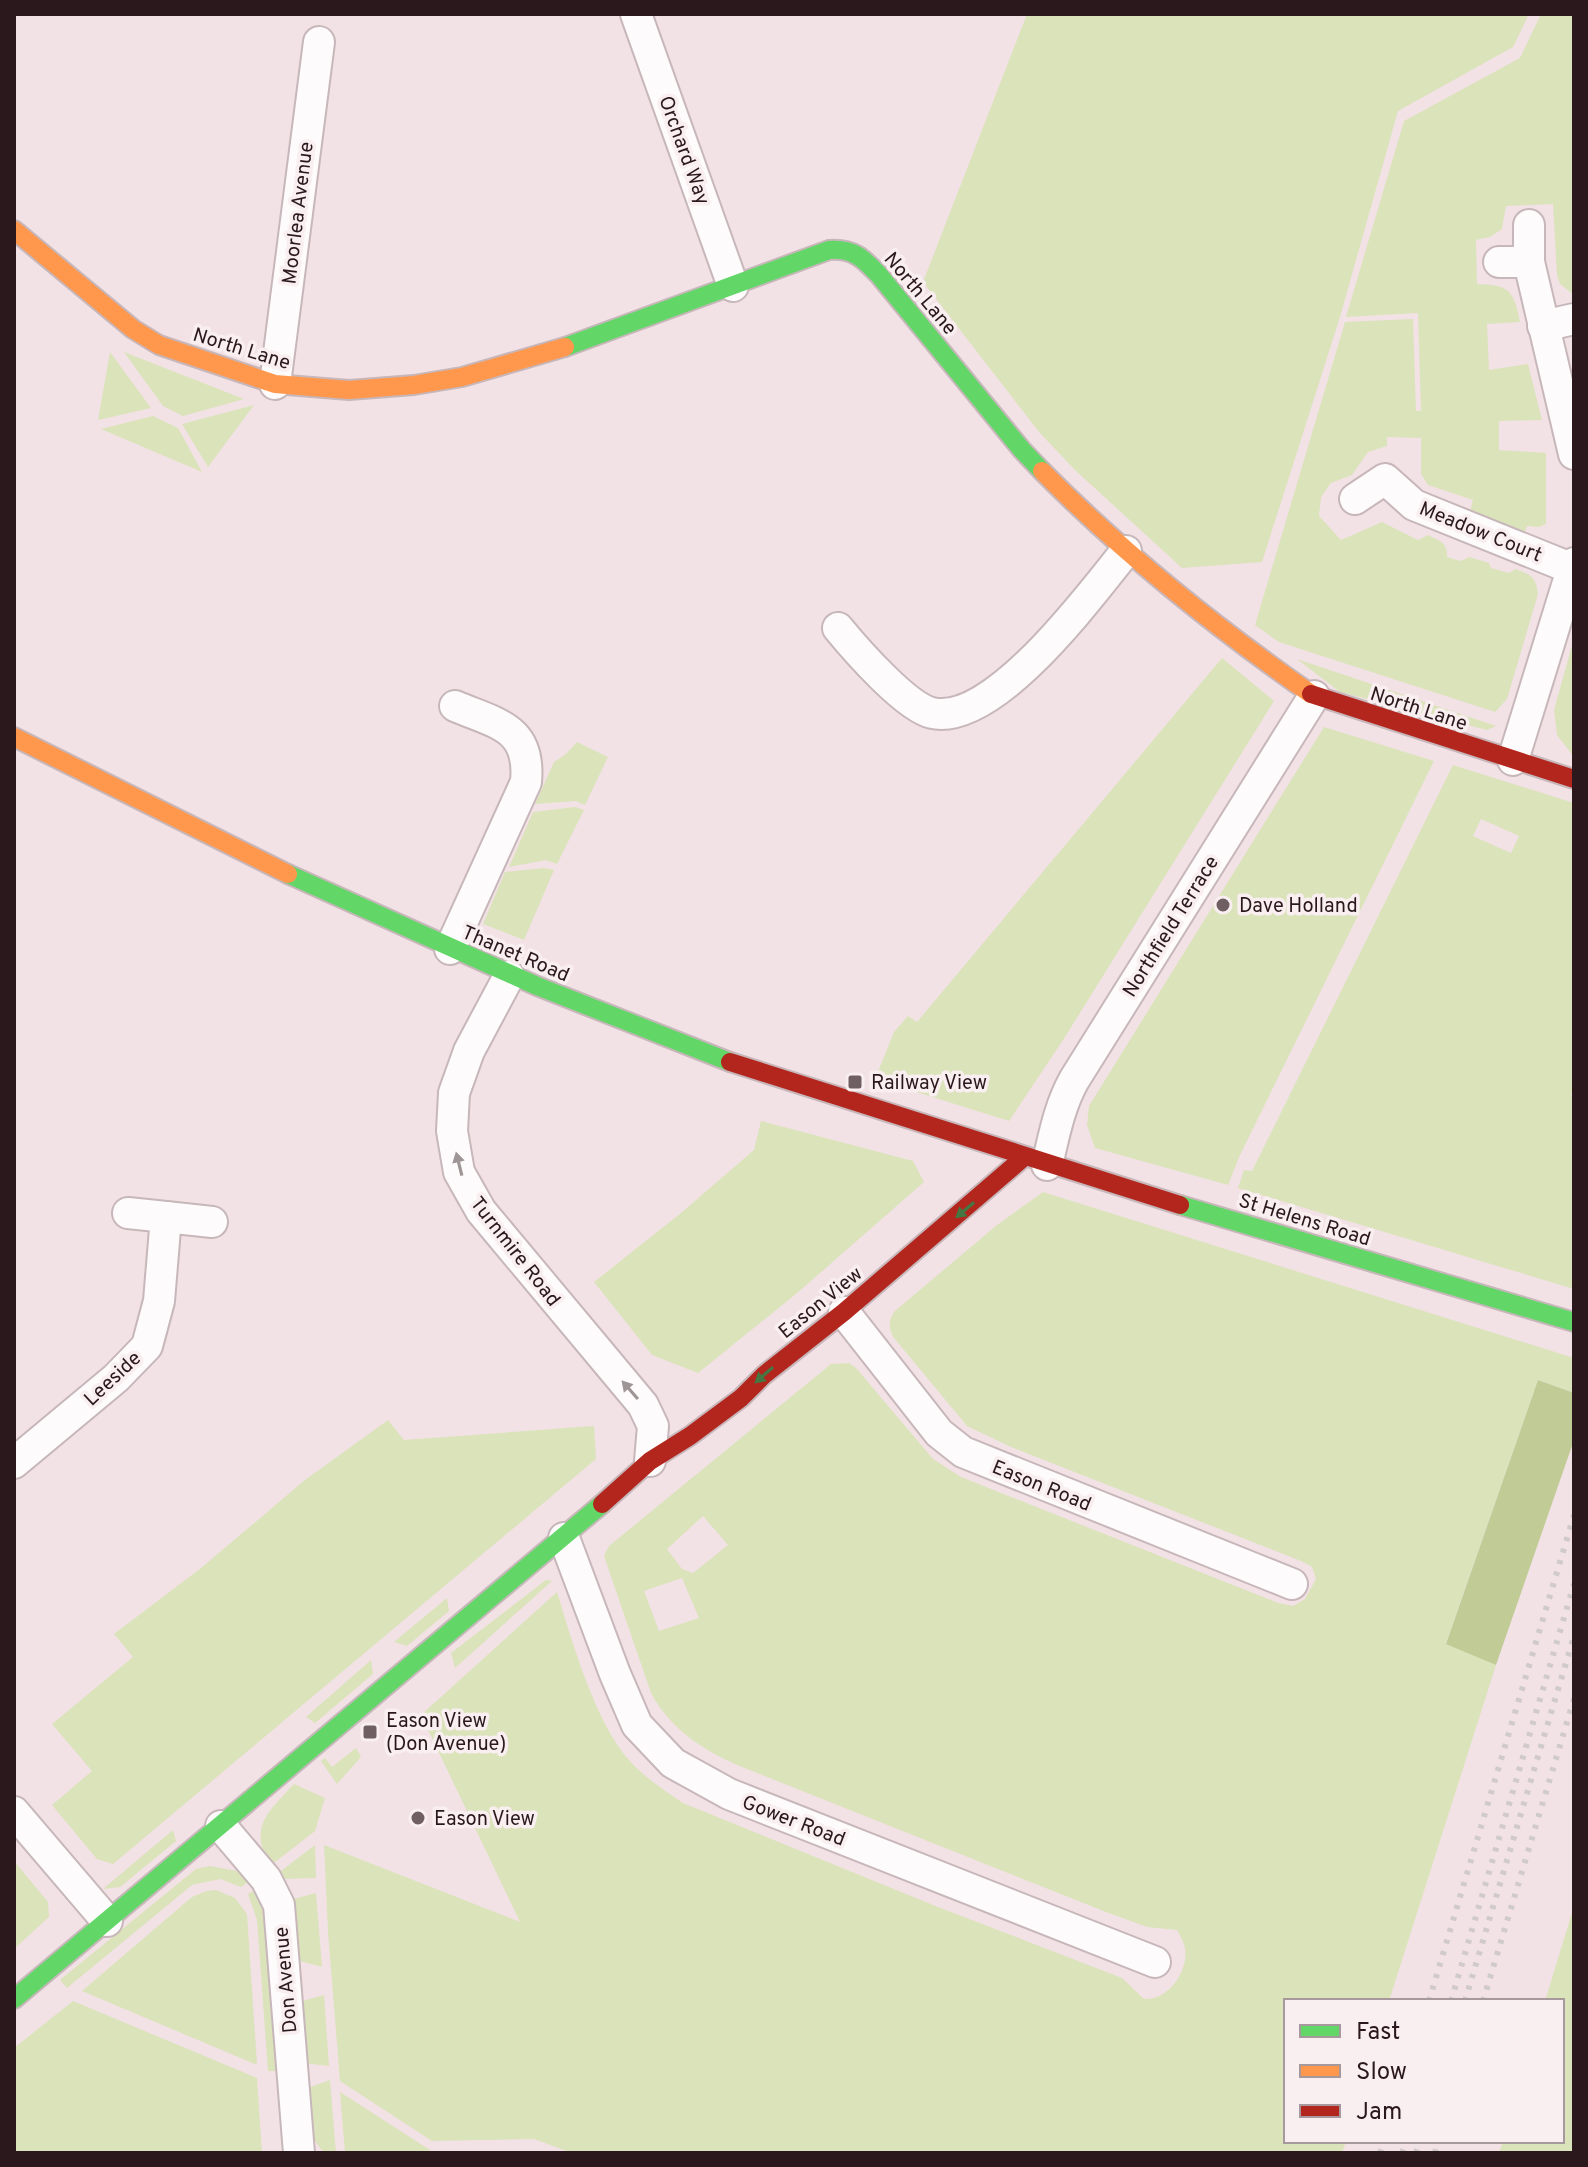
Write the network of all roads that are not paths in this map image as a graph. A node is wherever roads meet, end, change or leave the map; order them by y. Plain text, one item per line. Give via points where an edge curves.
1 (636, 14) edge
2 (319, 42) dead end
3 (1529, 225) dead end
4 (14, 230) edge
5 (1499, 262) dead end
6 (1529, 262) junction
7 (733, 286) junction
8 (1574, 319) edge
9 (1543, 326) junction
10 (275, 384) junction
11 (1574, 454) edge
12 (1355, 499) dead end
13 (1126, 551) junction
14 (1574, 566) edge
15 (838, 628) dead end
16 (1314, 696) junction
17 (455, 706) dead end
18 (14, 737) edge
19 (1513, 760) junction
20 (1574, 779) edge
21 (450, 949) junction
22 (509, 976) junction
23 (1035, 1161) junction
24 (128, 1213) dead end
25 (166, 1217) junction
26 (212, 1222) dead end
27 (844, 1312) junction
28 (1574, 1322) edge
29 (650, 1461) junction
30 (14, 1463) edge
31 (564, 1538) junction
32 (1292, 1584) dead end
33 (14, 1812) edge
34 (221, 1826) junction
35 (107, 1921) junction
36 (1155, 1962) dead end
37 (14, 1999) edge
38 (299, 2153) edge

1 - 7 street, Orchard Way
2 - 10 street, Moorlea Avenue
3 - 6 street
4 - 10 street, North Lane via 159,345
5 - 6 street
6 - 9 street
7 - 10 street, North Lane via 548,353 462,377 349,390
7 - 13 street, North Lane via 829,250 854,250 1022,450
8 - 9 street
9 - 11 street
12 - 14 street, Meadow Court via 1385,479 1414,505
13 - 15 street via 1061,632 1020,672 964,711 947,715 913,703
13 - 16 street, North Lane via 1236,642
14 - 19 street
16 - 19 street, North Lane
16 - 23 street, Northfield Terrace via 1074,1080
17 - 21 street via 510,729 528,763 526,782
18 - 21 street, Thanet Road
19 - 20 street, North Lane
21 - 22 street, Thanet Road
22 - 23 street, Thanet Road via 716,1057
29 -> 22 street, Turnmire Road via 653,1426 643,1405 481,1211 459,1172 452,1131 454,1093 469,1051
23 -> 27 street, Eason View via 983,1195
23 - 28 street, St Helens Road
24 - 25 street
25 - 26 street
25 - 30 street, Leeside via 159,1301 147,1346
27 -> 29 street, Eason View via 741,1398
27 - 32 street, Eason Road via 939,1433 963,1452
29 - 31 street, Eason View
31 - 34 street, Eason View
31 - 36 street, Gower Road via 637,1725 673,1763 729,1794
33 - 35 street
34 - 35 street, Eason View
34 - 38 street, Don Avenue via 266,1879 279,1905
35 - 37 street, Eason View

